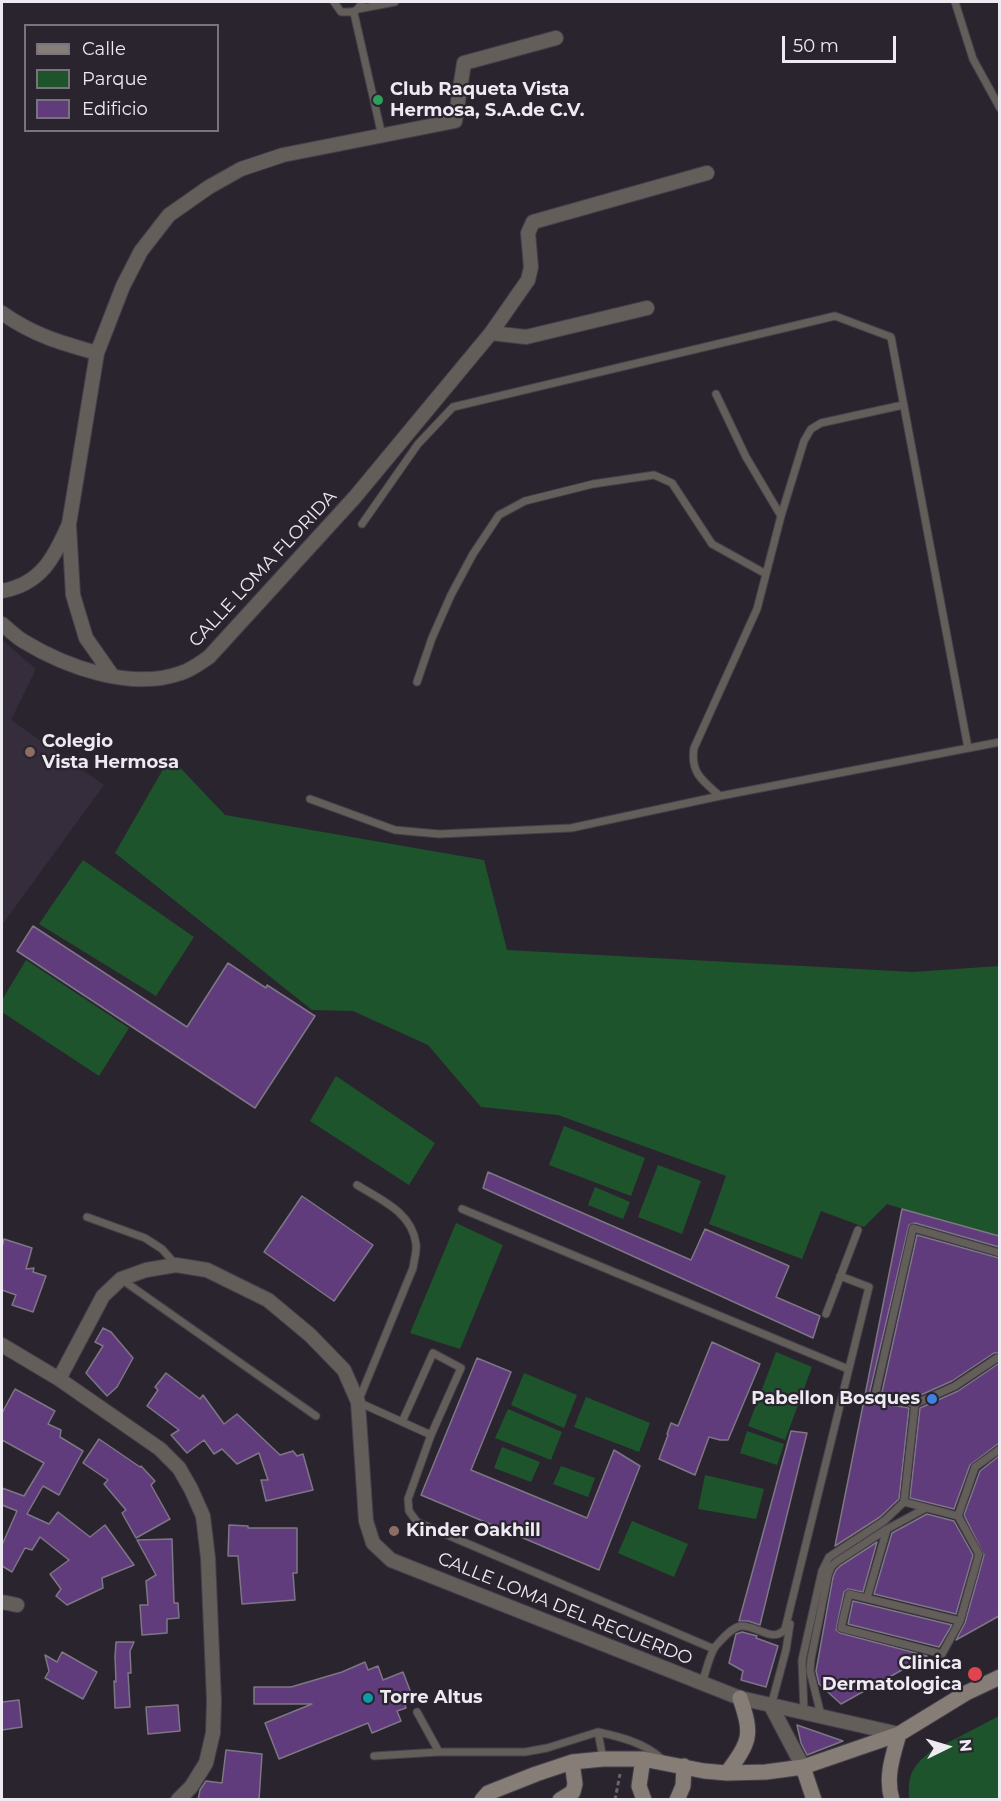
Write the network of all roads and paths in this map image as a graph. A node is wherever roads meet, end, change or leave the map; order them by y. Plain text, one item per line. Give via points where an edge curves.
1 (334, 2) edge
2 (362, 2) edge
3 (395, 2) edge
4 (955, 2) edge
5 (356, 11) junction
6 (556, 38) dead end
7 (999, 108) edge
8 (381, 136) junction
9 (707, 173) dead end
10 (647, 308) dead end
11 (2, 313) edge
12 (491, 333) junction
13 (98, 353) junction
14 (716, 394) dead end
15 (903, 405) junction
16 (781, 516) junction
17 (69, 524) junction
18 (362, 524) dead end
19 (766, 573) junction
20 (2, 591) edge
21 (2, 624) edge
22 (112, 675) junction
23 (417, 682) dead end
24 (999, 742) edge
25 (968, 748) junction
26 (720, 796) junction
27 (310, 799) dead end
28 (357, 1185) dead end
29 (462, 1209) dead end
30 (87, 1217) dead end
31 (858, 1230) dead end
32 (999, 1253) edge
33 (176, 1265) junction
34 (840, 1276) junction
35 (121, 1279) junction
36 (826, 1314) dead end
37 (2, 1345) edge
38 (999, 1359) edge
39 (848, 1369) junction
40 (59, 1379) junction
41 (358, 1402) junction
42 (915, 1404) junction
43 (316, 1416) dead end
44 (402, 1422) junction
45 (431, 1435) junction
46 (999, 1449) edge
47 (830, 1462) dead end
48 (904, 1502) junction
49 (926, 1508) junction
50 (958, 1516) junction
51 (887, 1529) junction
52 (867, 1598) junction
53 (2, 1602) edge
54 (17, 1605) dead end
55 (960, 1621) junction
56 (714, 1648) junction
57 (999, 1677) edge
58 (702, 1683) junction
59 (740, 1698) junction
60 (771, 1706) junction
61 (417, 1712) dead end
62 (804, 1712) junction
63 (821, 1715) junction
64 (598, 1732) junction
65 (899, 1734) junction
66 (439, 1752) junction
67 (374, 1756) dead end
68 (623, 1758) junction
69 (603, 1759) junction
70 (643, 1759) junction
71 (572, 1762) junction
72 (667, 1763) junction
73 (684, 1766) junction
74 (803, 1767) junction
75 (727, 1773) junction
76 (178, 1800) edge
77 (482, 1800) edge
78 (560, 1800) edge
79 (615, 1800) edge
80 (644, 1800) edge
81 (677, 1800) edge
82 (814, 1800) edge
83 (892, 1800) edge

1 - 5 lane via 341,12
2 - 5 lane
3 - 5 lane
4 - 7 lane via 973,59
5 - 8 lane
6 - 8 street via 464,63 455,121
8 - 13 street via 283,155 241,169 169,215 141,251
9 - 12 street, CALLE LOMA FLORIDA via 533,222 528,234 528,279
10 - 12 street via 526,337
11 - 13 street via 52,340
12 - 22 street, CALLE LOMA FLORIDA via 355,497 209,657 182,673 152,679
13 - 17 street
14 - 16 lane via 746,457
15 - 16 lane via 821,423 811,429
15 - 18 lane via 891,337 835,316 453,407 418,444
15 - 25 lane
16 - 19 lane
17 - 20 street via 45,569 30,581
17 - 22 street via 73,595 86,638
19 - 23 lane via 712,544 672,483 654,475 593,483 525,501 499,515 473,554 441,616
19 - 26 lane via 757,609 694,748 693,766
21 - 22 street, CALLE LOMA FLORIDA via 21,640 60,660
24 - 25 lane
25 - 26 lane
26 - 27 lane via 571,828 439,834 395,830
28 - 41 lane via 399,1211 411,1226 417,1246 413,1268
29 - 39 lane
30 - 33 lane via 145,1238
31 - 34 lane
32 - 42 lane via 913,1228 875,1396
33 - 35 street, CALLE LOMA DEL RECUERDO
33 - 41 street, CALLE LOMA DEL RECUERDO via 207,1270 268,1300 344,1370
34 - 36 lane
34 - 39 lane via 869,1287
35 - 40 street, CALLE LOMA DEL RECUERDO via 103,1296
35 - 43 lane
37 - 40 street
38 - 42 lane via 955,1386
39 - 56 lane via 785,1629 774,1636 740,1626
40 - 76 street via 160,1449 179,1468 203,1516 208,1558 213,1733 206,1763
41 - 44 lane
41 - 58 street, CALLE LOMA DEL RECUERDO via 366,1521 374,1544 391,1560
42 - 48 lane
44 - 45 lane
44 - 45 lane via 433,1353 461,1368
45 - 56 lane via 408,1499 409,1511 417,1522
46 - 50 lane via 975,1467
47 - 60 lane
48 - 49 lane
48 - 62 lane via 825,1563 802,1660
49 - 50 lane
49 - 51 lane
50 - 55 lane via 979,1554
51 - 52 lane
51 - 63 lane via 837,1562 828,1575 811,1665
52 - 55 lane
52 - 55 lane via 849,1594 841,1628 942,1654
53 - 54 street
56 - 58 lane
57 - 65 main road
58 - 59 street, CALLE LOMA DEL RECUERDO
59 - 60 street, CALLE LOMA DEL RECUERDO
59 - 75 main road via 748,1735 741,1754
60 - 62 street, CALLE LOMA DEL RECUERDO
60 - 74 street
61 - 66 lane
62 - 63 street, CALLE LOMA DEL RECUERDO
63 - 65 street, CALLE LOMA DEL RECUERDO
64 - 66 lane via 525,1752
64 - 69 lane
64 - 72 lane via 651,1749
65 - 74 main road
65 - 83 main road via 889,1778
66 - 67 lane
68 - 69 main road
68 - 70 main road
68 - 79 path
69 - 71 main road
70 - 72 main road
70 - 80 main road via 639,1786
71 - 77 main road via 488,1794
71 - 78 main road via 573,1792
72 - 73 main road
73 - 75 main road
73 - 81 main road via 683,1786
74 - 75 main road
74 - 82 main road

